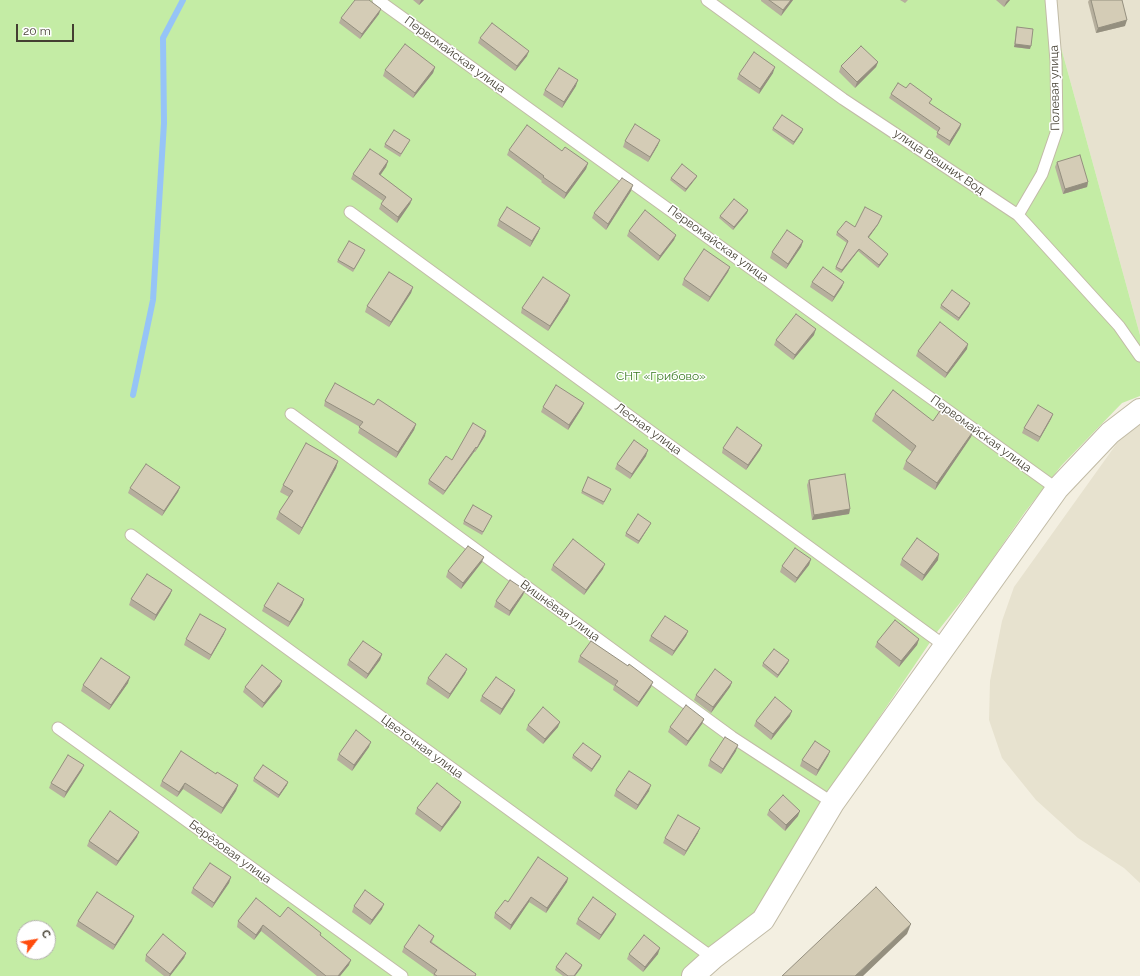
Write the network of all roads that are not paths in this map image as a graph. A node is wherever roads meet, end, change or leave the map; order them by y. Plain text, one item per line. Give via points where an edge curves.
1 (378, 0) edge
2 (707, 0) edge
3 (1051, 0) edge
4 (350, 212) dead end
5 (1018, 215) junction
6 (1140, 356) edge
7 (1140, 410) edge
8 (291, 414) dead end
9 (1057, 489) junction
10 (131, 535) dead end
11 (946, 646) junction
12 (58, 728) dead end
13 (833, 803) junction
14 (713, 958) junction
15 (402, 976) edge
16 (693, 976) edge

1 - 9 lane, Первомайская улица
2 - 5 lane, улица Вешних Вод via 843,98
3 - 5 lane, Полевая улица via 1056,61 1057,130 1042,174
4 - 11 lane, Лесная улица
5 - 6 lane, улица Вешних Вод via 1119,326
7 - 9 street via 1110,433
8 - 13 lane, Вишнёвая улица via 732,737
9 - 11 street
10 - 14 lane, Цветочная улица
11 - 13 street
12 - 15 lane, Берёзовая улица
13 - 14 street via 763,920
14 - 16 street

